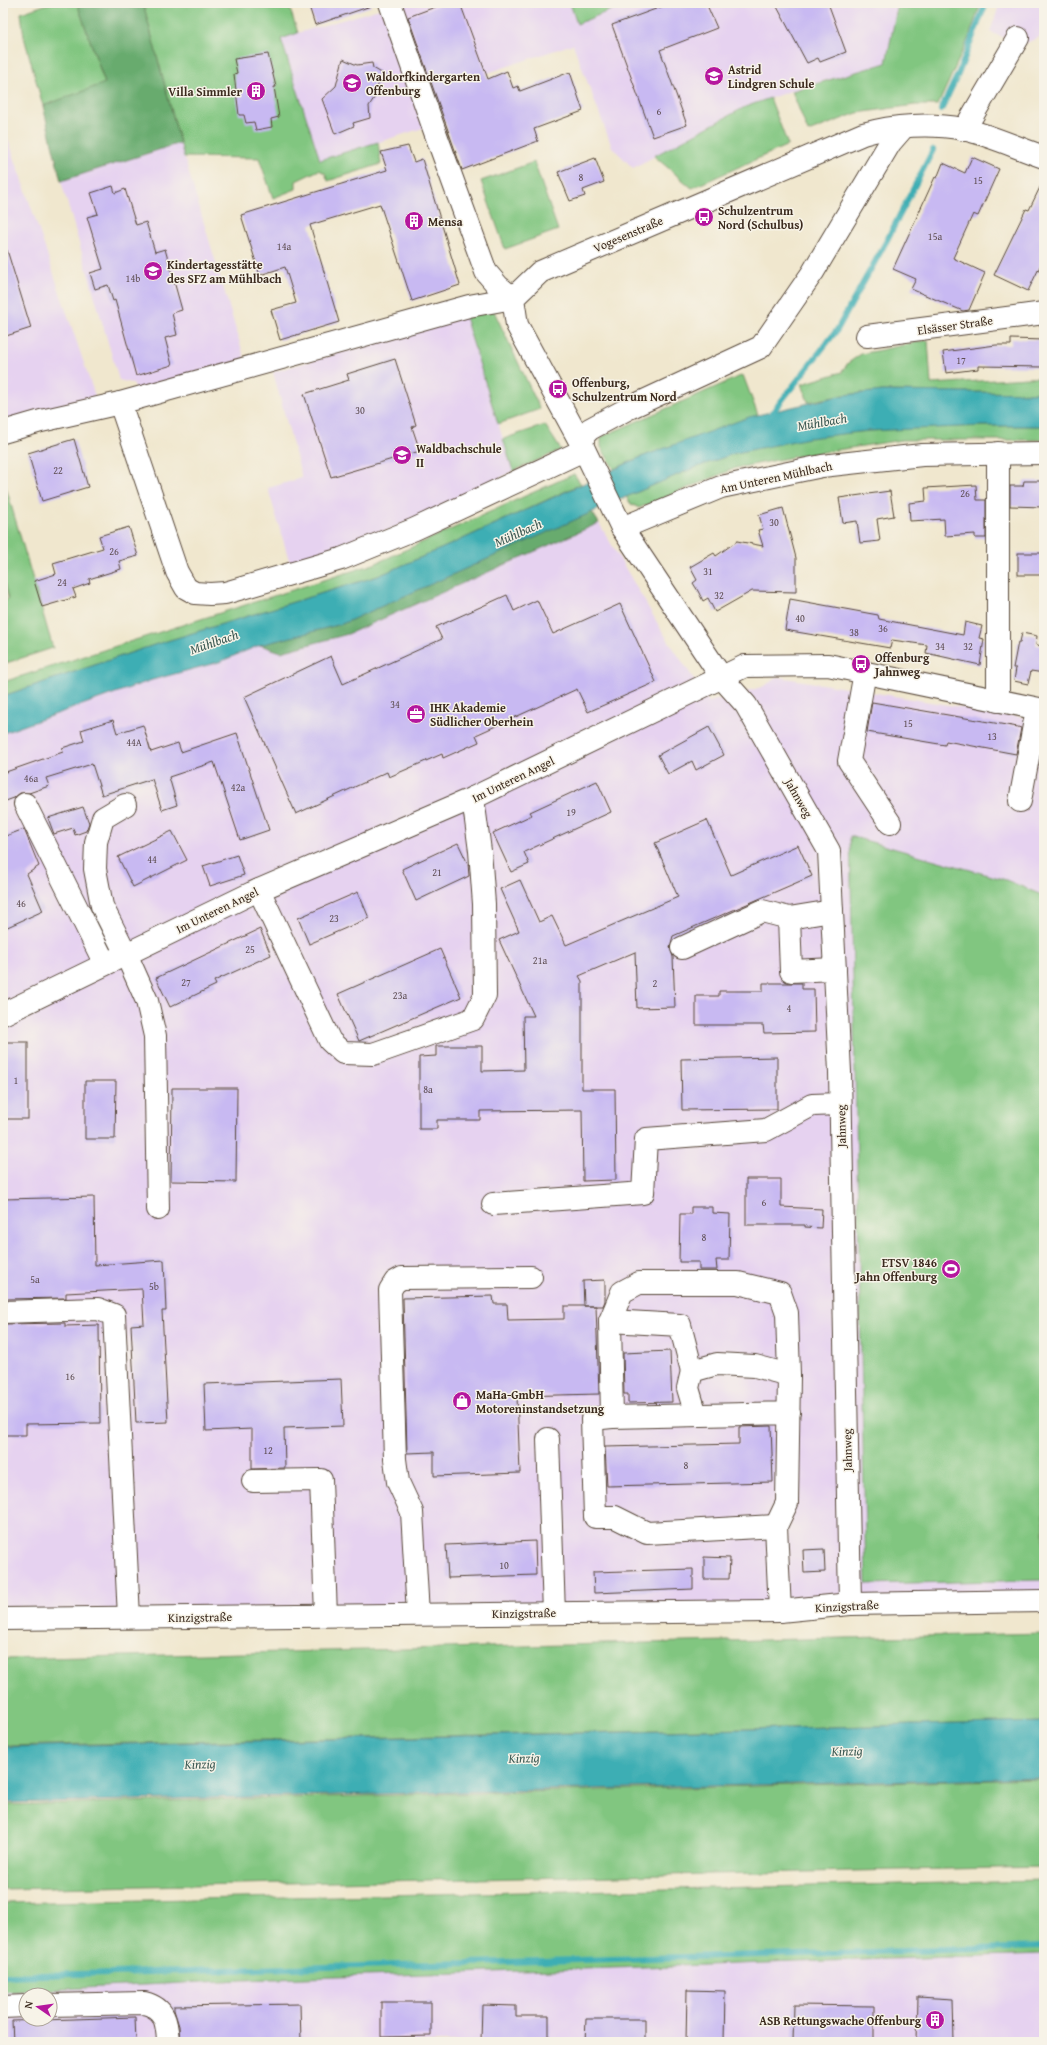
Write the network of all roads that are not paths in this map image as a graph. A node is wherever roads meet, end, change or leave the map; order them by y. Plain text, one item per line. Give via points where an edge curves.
1 (390, 3) edge
2 (1018, 38) dead end
3 (903, 128) junction
4 (964, 130) junction
5 (1044, 157) edge
6 (513, 298) junction
7 (1044, 313) edge
8 (866, 336) dead end
9 (120, 403) junction
10 (3, 432) edge
11 (1044, 453) edge
12 (586, 454) junction
13 (998, 454) junction
14 (618, 521) junction
15 (866, 672) junction
16 (722, 678) junction
17 (998, 701) junction
18 (1040, 709) edge
19 (473, 798) junction
20 (1020, 801) dead end
21 (25, 804) dead end
22 (125, 805) dead end
23 (890, 823) dead end
24 (260, 890) junction
25 (832, 911) junction
26 (789, 918) junction
27 (682, 948) dead end
28 (126, 954) junction
29 (105, 964) junction
30 (835, 969) junction
31 (3, 1014) edge
32 (840, 1104) junction
33 (493, 1204) dead end
34 (158, 1209) dead end
35 (531, 1277) dead end
36 (3, 1312) edge
37 (610, 1321) junction
38 (692, 1371) junction
39 (789, 1375) junction
40 (789, 1413) junction
41 (696, 1415) junction
42 (612, 1418) junction
43 (548, 1439) dead end
44 (253, 1481) dead end
45 (776, 1526) junction
46 (1044, 1601) edge
47 (850, 1604) junction
48 (780, 1611) junction
49 (554, 1613) junction
50 (418, 1614) junction
51 (326, 1615) junction
52 (129, 1618) junction
53 (3, 1619) edge
54 (58, 2005) edge
55 (18, 2006) edge
56 (3, 2007) edge
57 (168, 2042) edge

1 - 6 street via 486,272
2 - 4 street
3 - 4 street, Vogesenstraße via 926,126
3 - 6 street, Vogesenstraße via 875,130 863,134 540,272
3 - 12 street via 890,143 813,272 761,347 629,408 590,429 584,435
4 - 5 street, Vogesenstraße
6 - 9 street via 469,306
6 - 12 street via 517,325
7 - 8 street, Elsässer Straße
9 - 10 street
9 - 12 street via 177,572 186,588 195,593 225,593 341,559
11 - 13 street, Am Unteren Mühlbach
12 - 14 street
13 - 14 street, Am Unteren Mühlbach via 922,455 822,466 721,487
13 - 17 street
14 - 16 street
15 - 16 street, Im Unteren Angel via 828,665 783,664 745,666
15 - 17 street, Im Unteren Angel
15 - 23 street via 849,761
16 - 19 street, Im Unteren Angel
16 - 25 street, Jahnweg via 746,705 829,851
17 - 18 street, Im Unteren Angel
18 - 20 street
19 - 24 street, Im Unteren Angel
19 - 24 street via 484,904 485,995 473,1019 373,1054 343,1053 330,1041
21 - 29 street
22 - 28 street via 103,818 96,842 94,869 102,906
24 - 28 street, Im Unteren Angel
25 - 26 street
25 - 30 street, Jahnweg
26 - 27 street via 762,911
26 - 30 street via 791,970
28 - 29 street, Im Unteren Angel
28 - 34 street via 147,1001 155,1036
29 - 31 street, Im Unteren Angel
30 - 32 street, Jahnweg
32 - 33 street via 812,1105 766,1130 646,1139 643,1193
32 - 47 street, Jahnweg
35 - 50 street via 402,1278 395,1282 390,1290 395,1459 398,1482 412,1512
36 - 52 street via 98,1309 114,1315
37 - 38 street via 680,1325
37 - 39 street via 622,1292 639,1283 738,1283 780,1293 787,1313
37 - 42 street
38 - 39 street via 717,1364 755,1366
38 - 41 street via 688,1388
39 - 40 street
40 - 41 street
40 - 45 street via 787,1503
41 - 42 street
42 - 45 street via 592,1419 595,1517 615,1517 646,1534
43 - 49 street
44 - 51 street via 321,1480
45 - 48 street
46 - 47 street, Kinzigstraße
47 - 48 street, Kinzigstraße
48 - 49 street, Kinzigstraße
49 - 50 street, Kinzigstraße
50 - 51 street, Kinzigstraße
51 - 52 street, Kinzigstraße
52 - 53 street, Kinzigstraße
54 - 57 street via 153,2005 162,2013 167,2026
55 - 56 street

